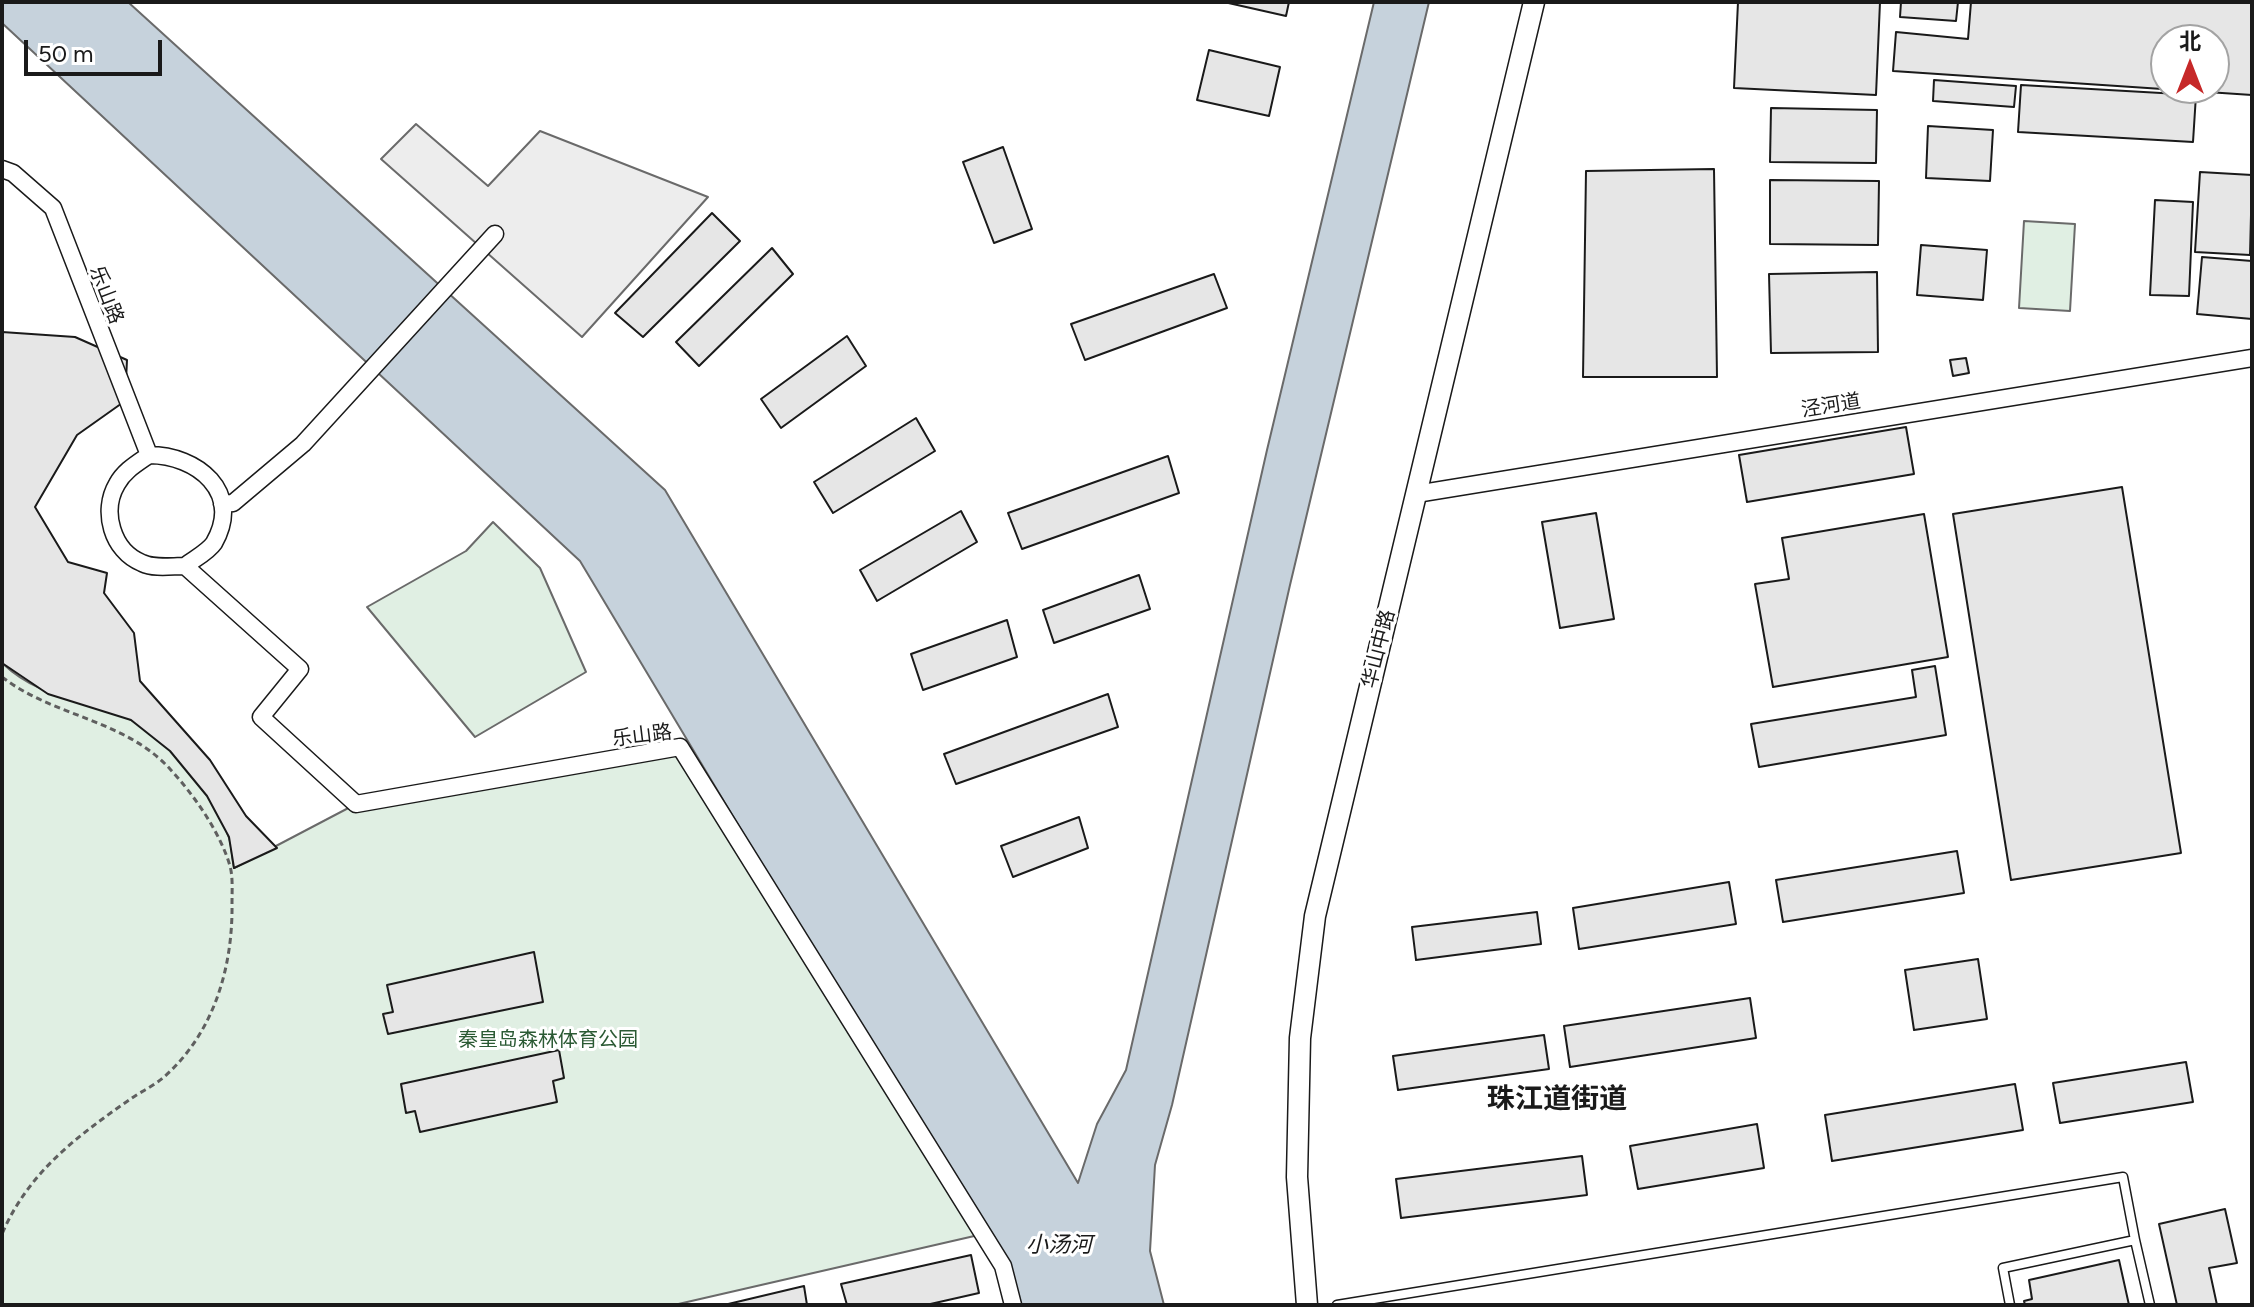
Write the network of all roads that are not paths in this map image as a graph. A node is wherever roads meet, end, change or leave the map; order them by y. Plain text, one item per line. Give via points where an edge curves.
1 (1534, 2) edge
2 (2, 169) edge
3 (495, 234) dead end
4 (2252, 358) edge
5 (149, 455) junction
6 (1416, 494) junction
7 (222, 504) junction
8 (185, 566) junction
9 (2135, 1240) junction
10 (1013, 1305) edge
11 (1307, 1305) edge
12 (1337, 1305) edge
13 (2010, 1305) edge
14 (2150, 1305) edge

1 - 6 street, 华山中路
2 - 5 street, 乐山路 via 53,208
3 - 7 street via 303,444 233,503
4 - 6 street, 泾河道
5 - 7 street via 172,455 195,464 211,480
5 - 8 street via 116,485 109,504 111,531 123,551 141,563
6 - 11 street, 华山中路 via 1315,916 1300,1038 1297,1177
7 - 8 street via 213,545
8 - 10 street, 乐山路 via 300,669 261,717 356,804 680,747 1003,1266
9 - 12 lane via 2123,1177
9 - 13 lane via 2003,1268
9 - 14 lane

